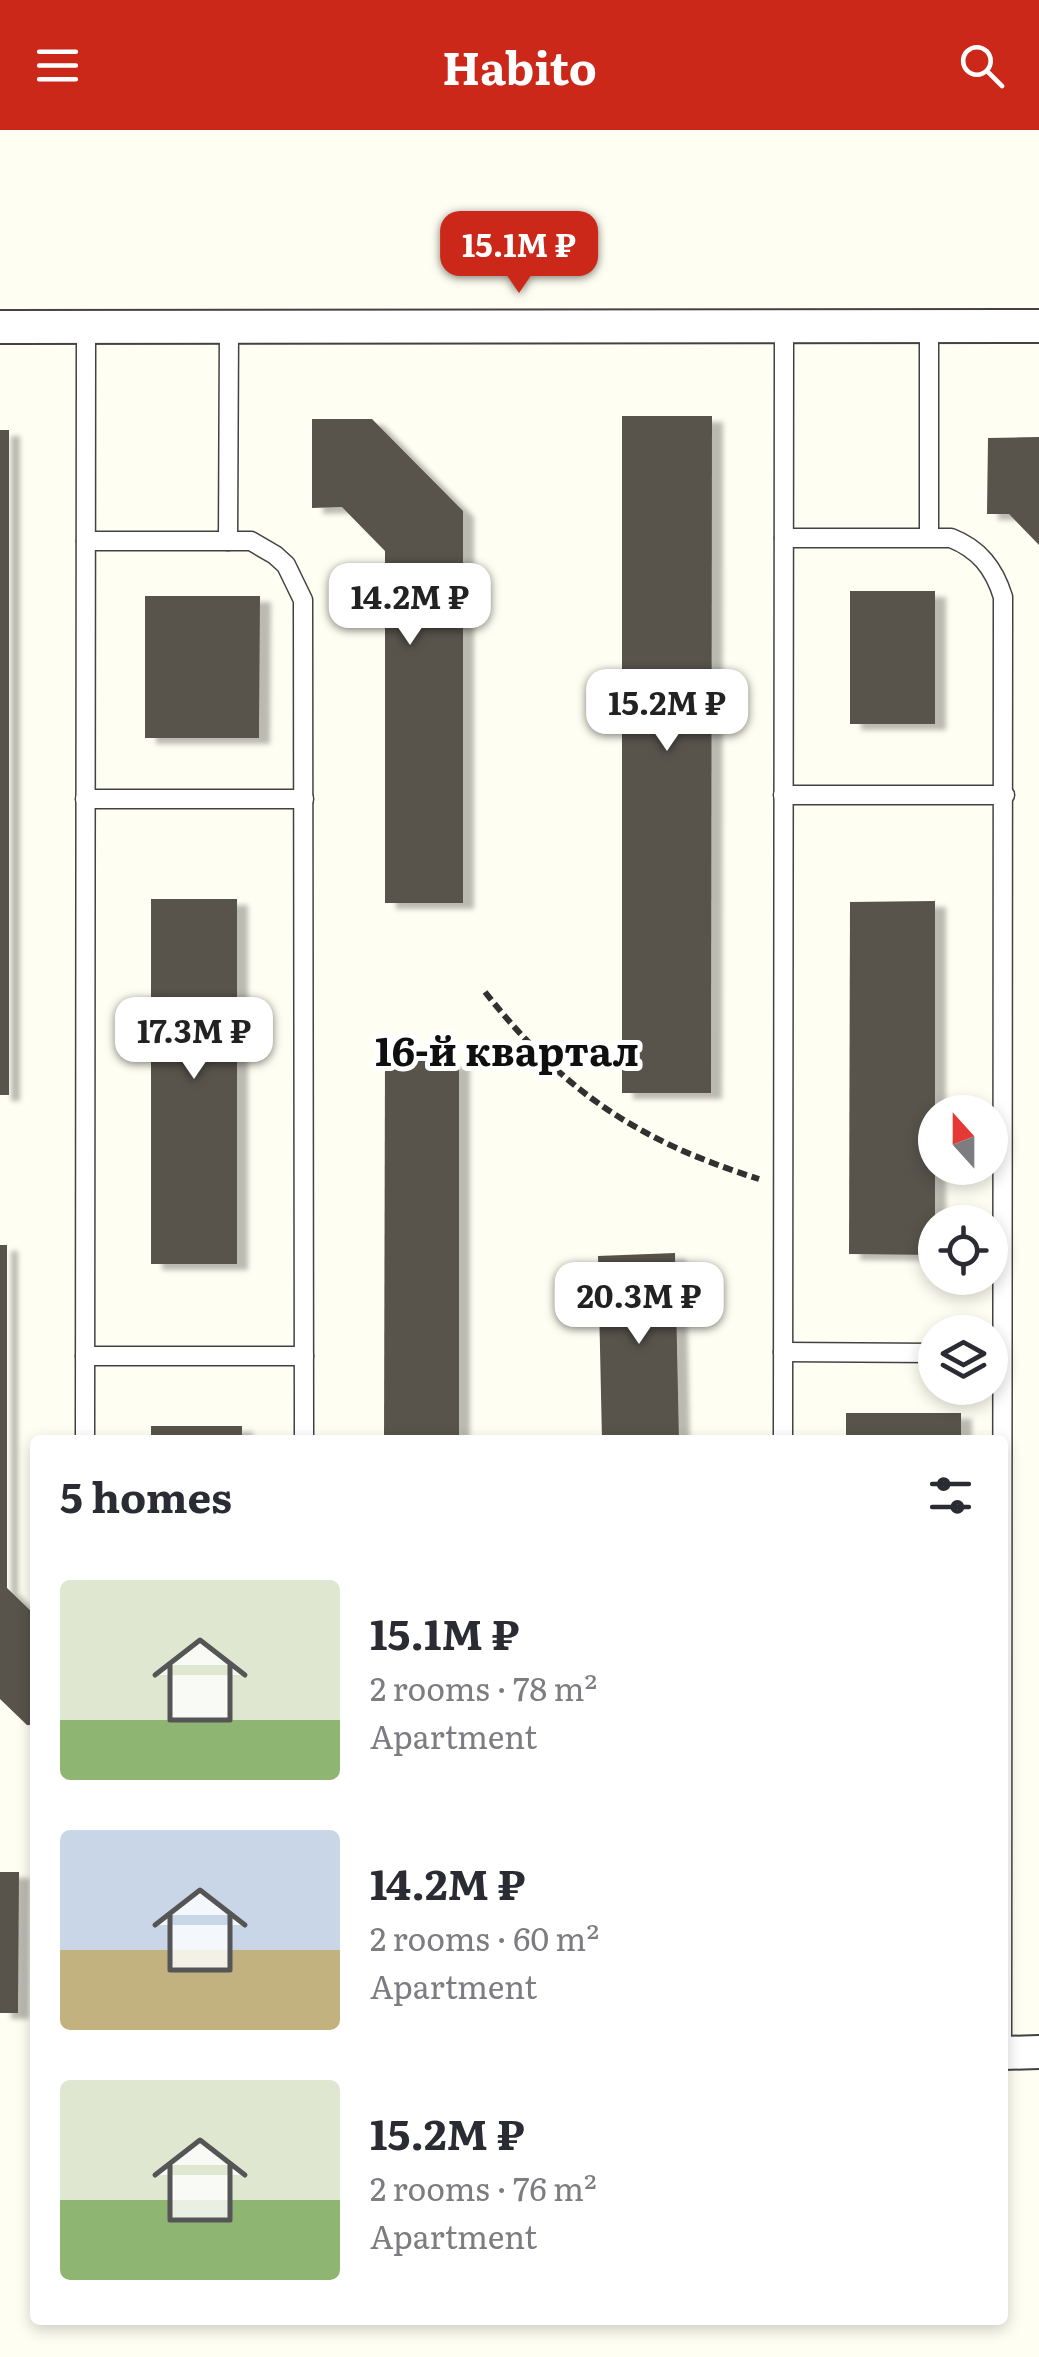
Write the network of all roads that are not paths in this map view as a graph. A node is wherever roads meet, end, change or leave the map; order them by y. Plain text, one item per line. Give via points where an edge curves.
1 (784, 326) junction
2 (929, 326) junction
3 (1039, 326) edge
4 (0, 327) edge
5 (86, 327) junction
6 (229, 327) junction
7 (784, 538) junction
8 (929, 538) junction
9 (86, 541) junction
10 (228, 541) junction
11 (783, 795) junction
12 (1005, 796) junction
13 (86, 799) junction
14 (304, 799) junction
15 (998, 1315) edge
16 (783, 1352) junction
17 (918, 1352) edge
18 (85, 1356) junction
19 (304, 1356) junction
20 (998, 1405) edge
21 (85, 1435) edge
22 (304, 1435) edge
23 (783, 1435) edge
24 (999, 1435) edge
25 (1039, 2052) edge
26 (1008, 2053) edge

1 - 2 street
1 - 6 street
1 - 7 lane
2 - 3 street
2 - 8 lane
4 - 5 street
5 - 6 street
5 - 9 lane
6 - 10 lane
7 - 8 lane
7 - 11 lane
8 - 12 lane via 951,538 976,551 998,579
9 - 10 lane
9 - 13 lane
10 - 14 lane via 250,541 276,554 303,600
11 - 12 lane
11 - 16 lane
12 - 15 lane
13 - 14 lane
13 - 18 lane
14 - 19 lane
16 - 17 lane
16 - 23 lane
18 - 19 lane
18 - 21 lane
19 - 22 lane
20 - 24 lane
25 - 26 street

